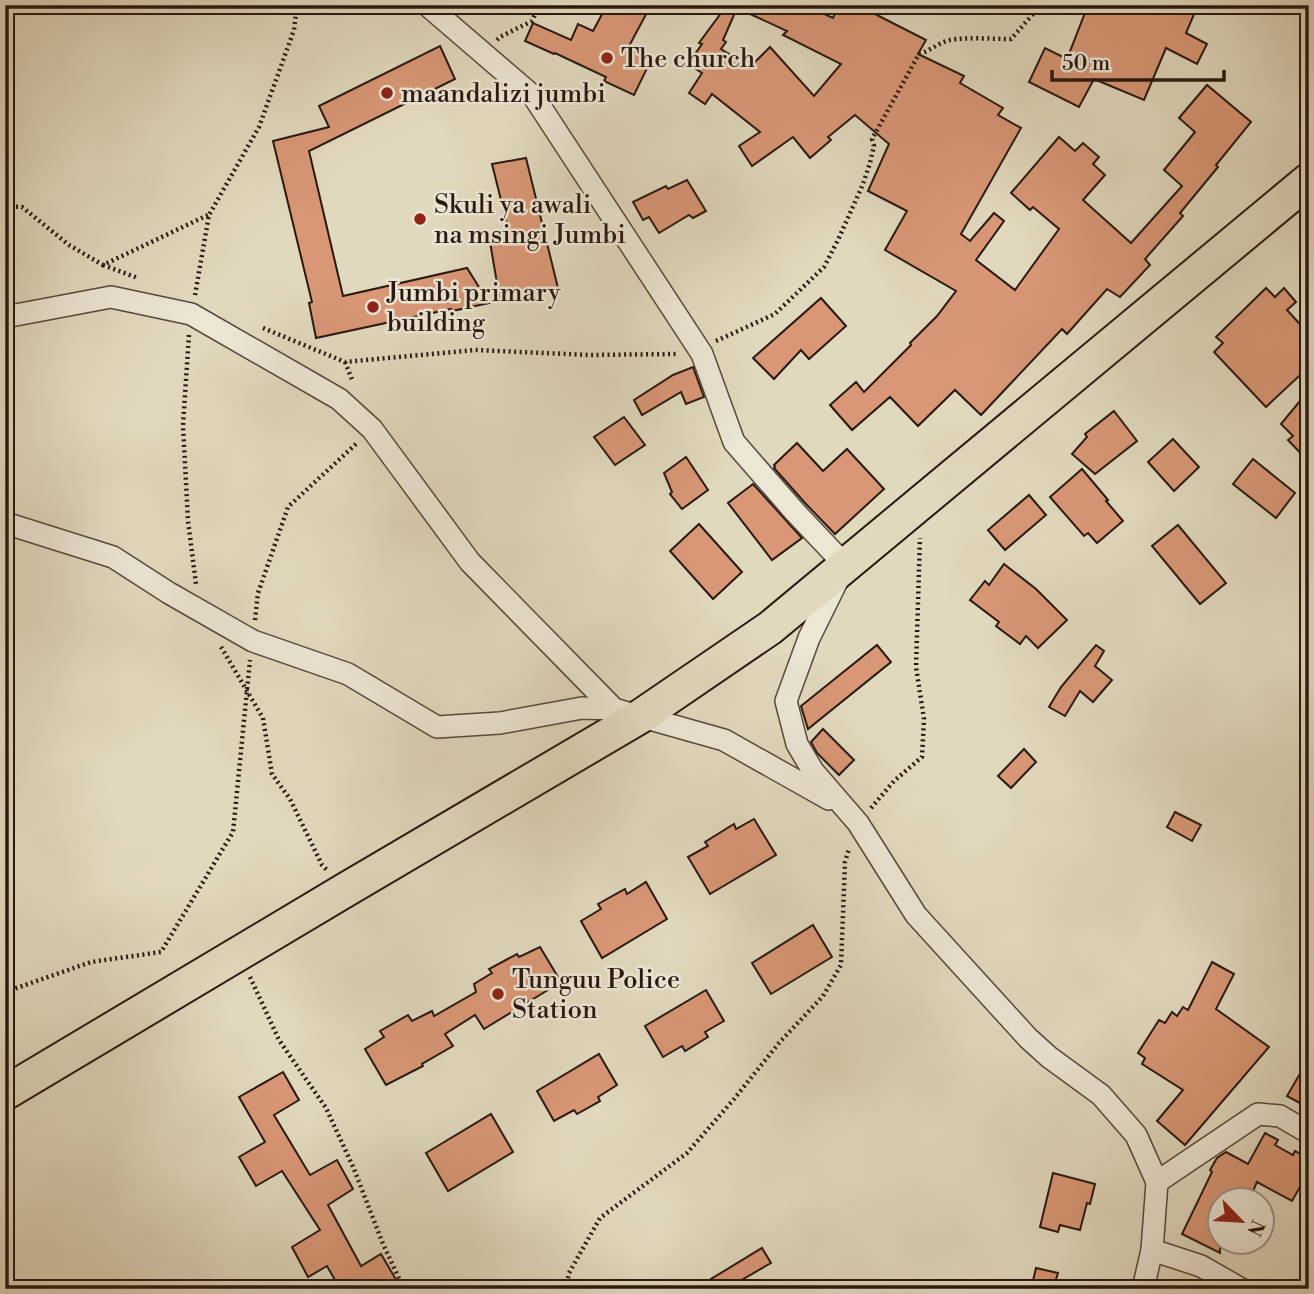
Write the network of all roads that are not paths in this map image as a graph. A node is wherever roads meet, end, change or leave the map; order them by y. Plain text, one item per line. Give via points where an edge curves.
1 (427, 5) edge
2 (1309, 180) edge
3 (5, 317) edge
4 (5, 523) edge
5 (845, 565) junction
6 (628, 712) junction
7 (858, 823) junction
8 (5, 1093) edge
9 (1309, 1133) edge
10 (1157, 1182) junction
11 (1152, 1250) junction
12 (1143, 1289) edge
13 (1241, 1289) edge

1 - 5 street via 534,97 702,354 734,442
2 - 5 main road
3 - 6 street via 111,298 191,314 339,399 372,429 470,562
4 - 6 street via 113,557 253,641 348,674 437,727 500,723 582,708
5 - 6 main road via 770,628
5 - 7 street via 809,638 786,701 797,744 813,771
6 - 7 street via 724,740 825,796
6 - 8 main road via 346,889
7 - 10 street via 916,915 1028,1038 1101,1095 1136,1135
9 - 10 street via 1280,1116 1258,1114
10 - 11 street
11 - 12 street
11 - 13 street via 1201,1266

